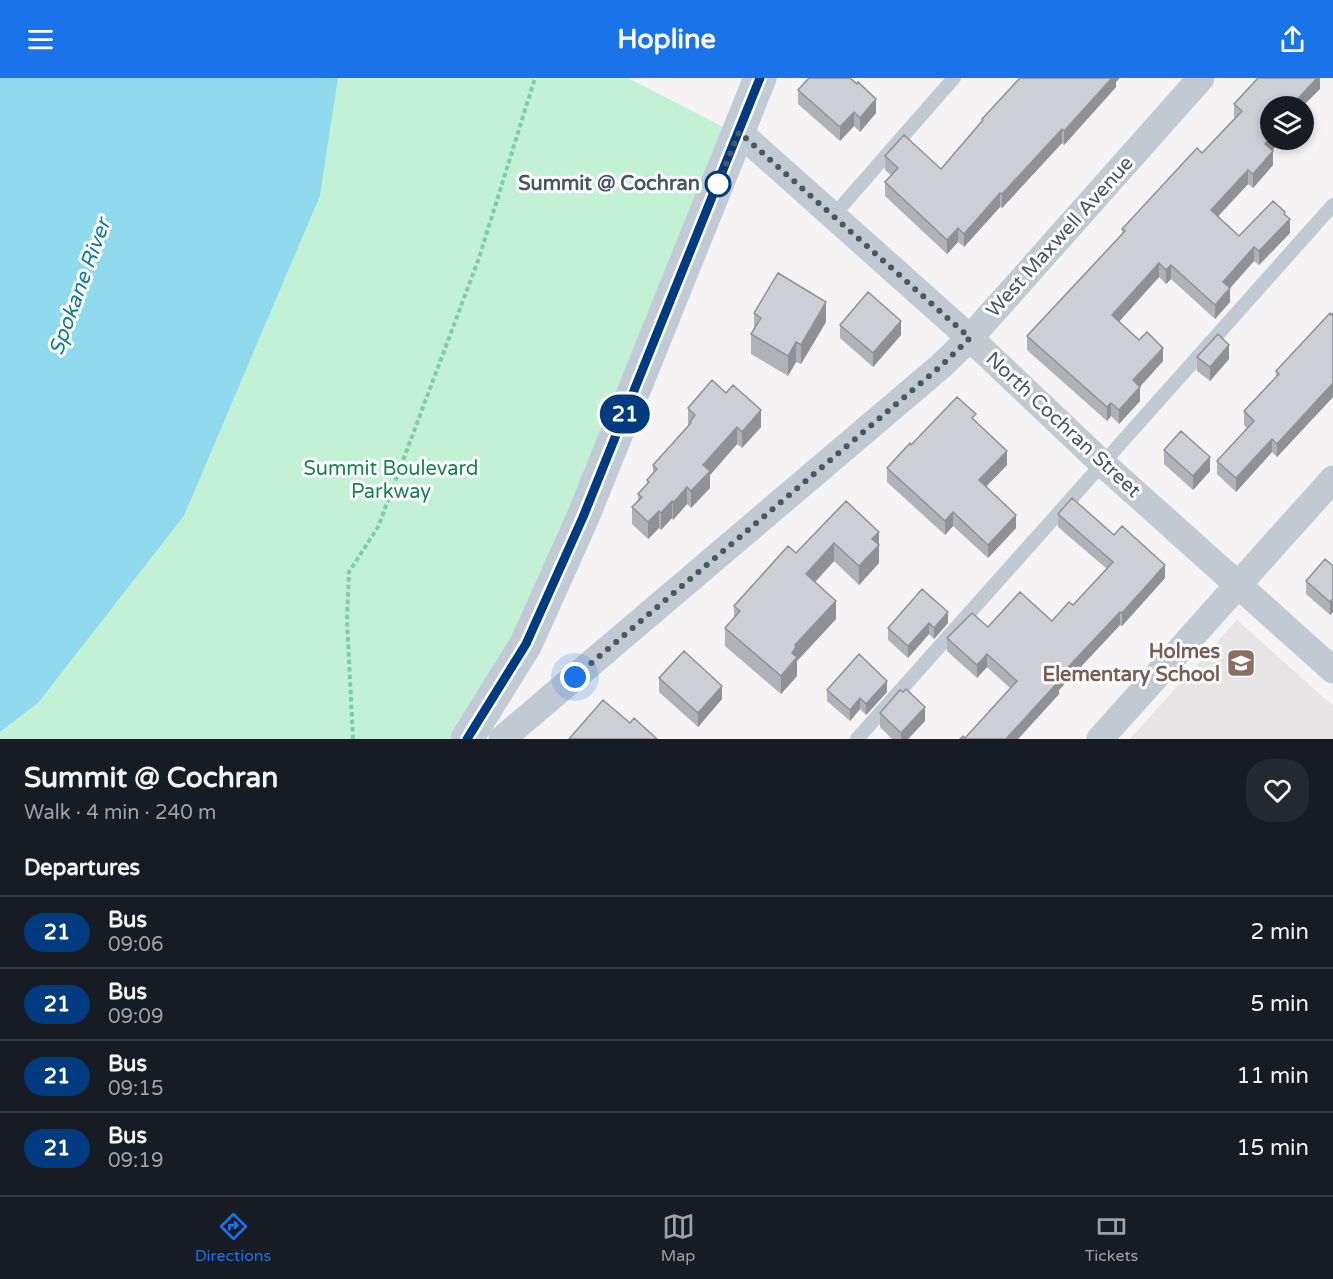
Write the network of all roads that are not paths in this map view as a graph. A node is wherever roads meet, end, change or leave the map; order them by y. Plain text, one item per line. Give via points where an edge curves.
1 (760, 78) edge
2 (954, 78) edge
3 (1201, 78) edge
4 (739, 132) junction
5 (1333, 206) edge
6 (833, 216) junction
7 (970, 338) junction
8 (1103, 464) junction
9 (1333, 479) edge
10 (1238, 585) junction
11 (1333, 670) edge
12 (468, 739) edge
13 (502, 739) edge
14 (856, 739) edge
15 (1100, 739) edge

1 - 4 street
2 - 6 lane
3 - 7 street, West Maxwell Avenue
4 - 6 street, North Cochran Street
4 - 12 street via 583,517 526,644
5 - 8 lane
6 - 7 street, North Cochran Street
7 - 8 street, North Cochran Street
7 - 13 street, West Maxwell Avenue
8 - 10 street, North Cochran Street
8 - 14 lane
9 - 10 street
10 - 11 street, North Cochran Street
10 - 15 street

